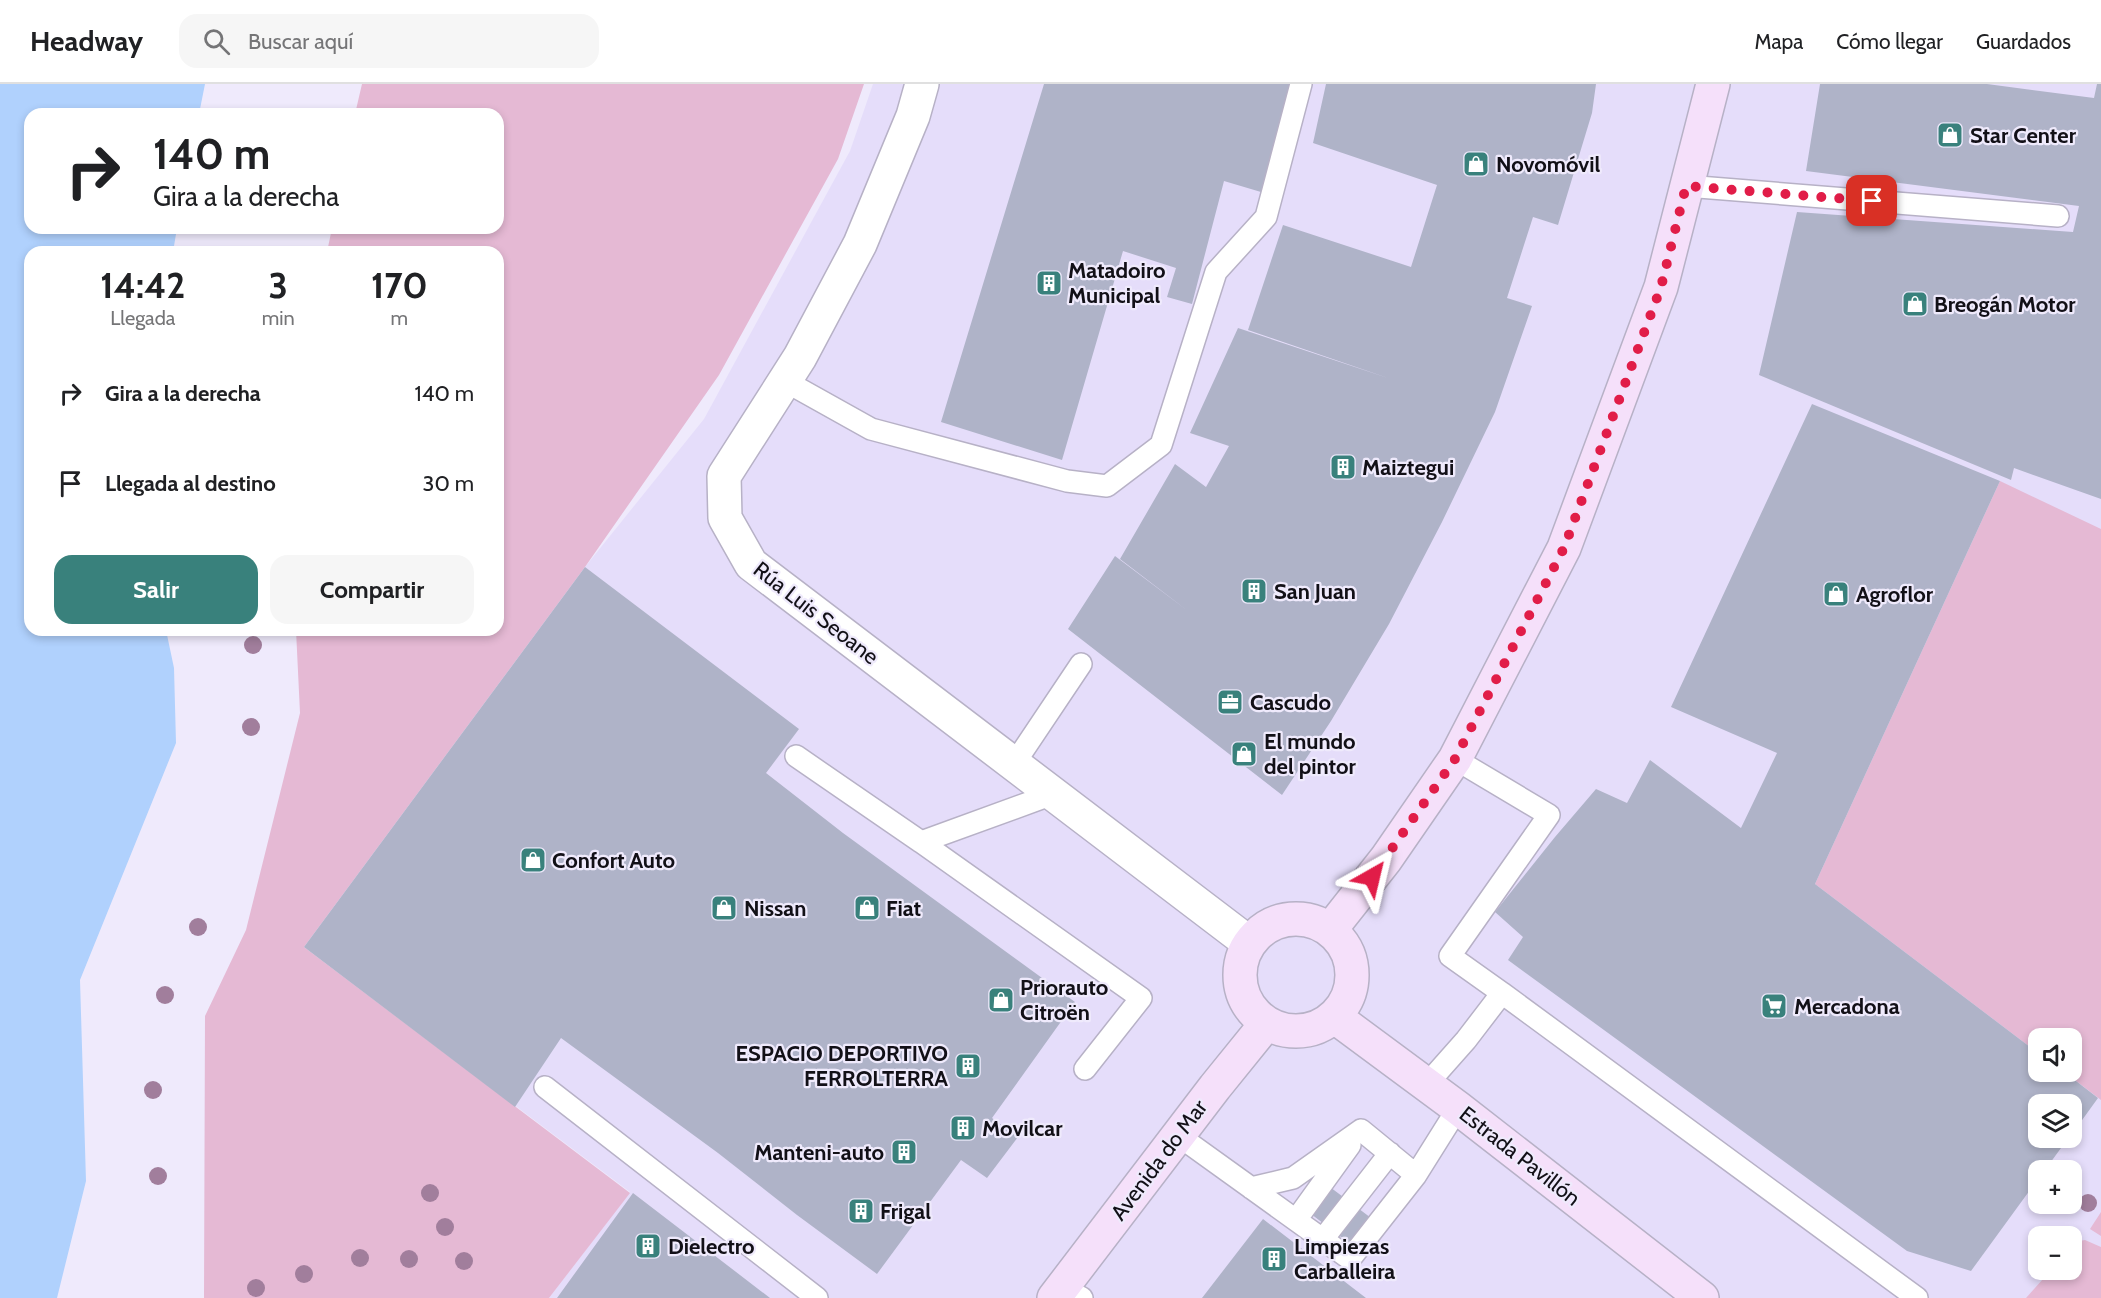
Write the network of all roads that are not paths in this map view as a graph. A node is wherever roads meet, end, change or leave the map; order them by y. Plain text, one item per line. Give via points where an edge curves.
1 (922, 84) edge
2 (1301, 84) edge
3 (1713, 84) edge
4 (1686, 186) junction
5 (2058, 216) dead end
6 (785, 381) junction
7 (1081, 664) dead end
8 (796, 756) dead end
9 (1455, 759) junction
10 (1014, 764) junction
11 (1053, 794) junction
12 (921, 842) junction
13 (1330, 930) junction
14 (1249, 943) junction
15 (1502, 993) junction
16 (1335, 1017) junction
17 (1266, 1024) junction
18 (1085, 1069) dead end
19 (1427, 1084) junction
20 (545, 1087) dead end
21 (1458, 1108) junction
22 (1361, 1130) junction
23 (1179, 1136) junction
24 (1390, 1153) junction
25 (1416, 1175) junction
26 (1251, 1188) junction
27 (1296, 1220) junction
28 (1323, 1239) junction
29 (1066, 1294) edge
30 (817, 1298) edge
31 (1702, 1298) edge
32 (1917, 1298) edge

1 - 6 street, Rúa Luis Seoane via 913,116 860,244
2 - 6 lane via 1266,217 1216,272 1161,445 1107,486 1067,482 871,429
3 - 4 street
4 - 5 lane
4 - 9 street via 1661,287 1564,548
6 - 10 street, Rúa Luis Seoane via 724,476 725,518 751,564
7 - 10 lane
8 - 12 lane
9 - 13 street via 1386,859
9 - 15 lane via 1549,815 1450,956
10 - 11 street, Rúa Luis Seoane
11 - 12 lane
11 - 14 street, Rúa Luis Seoane
12 - 18 lane via 1141,998
13 - 14 street via 1314,921 1291,918 1268,926
13 - 16 street via 1351,961 1348,998
14 - 17 street via 1242,956 1239,985 1254,1014
15 - 19 lane
15 - 32 lane
16 - 17 street via 1305,1031 1286,1031
16 - 19 street, Estrada Pavillón
17 - 23 street, Avenida do Mar
19 - 21 street, Estrada Pavillón
20 - 30 lane
21 - 25 lane
21 - 31 street, Estrada Pavillón
22 - 24 lane
22 - 26 lane via 1293,1178
22 - 27 lane
23 - 26 lane
23 - 29 street, Avenida do Mar
24 - 25 lane
24 - 28 lane
25 - 28 lane via 1350,1259
26 - 27 lane
27 - 28 lane

